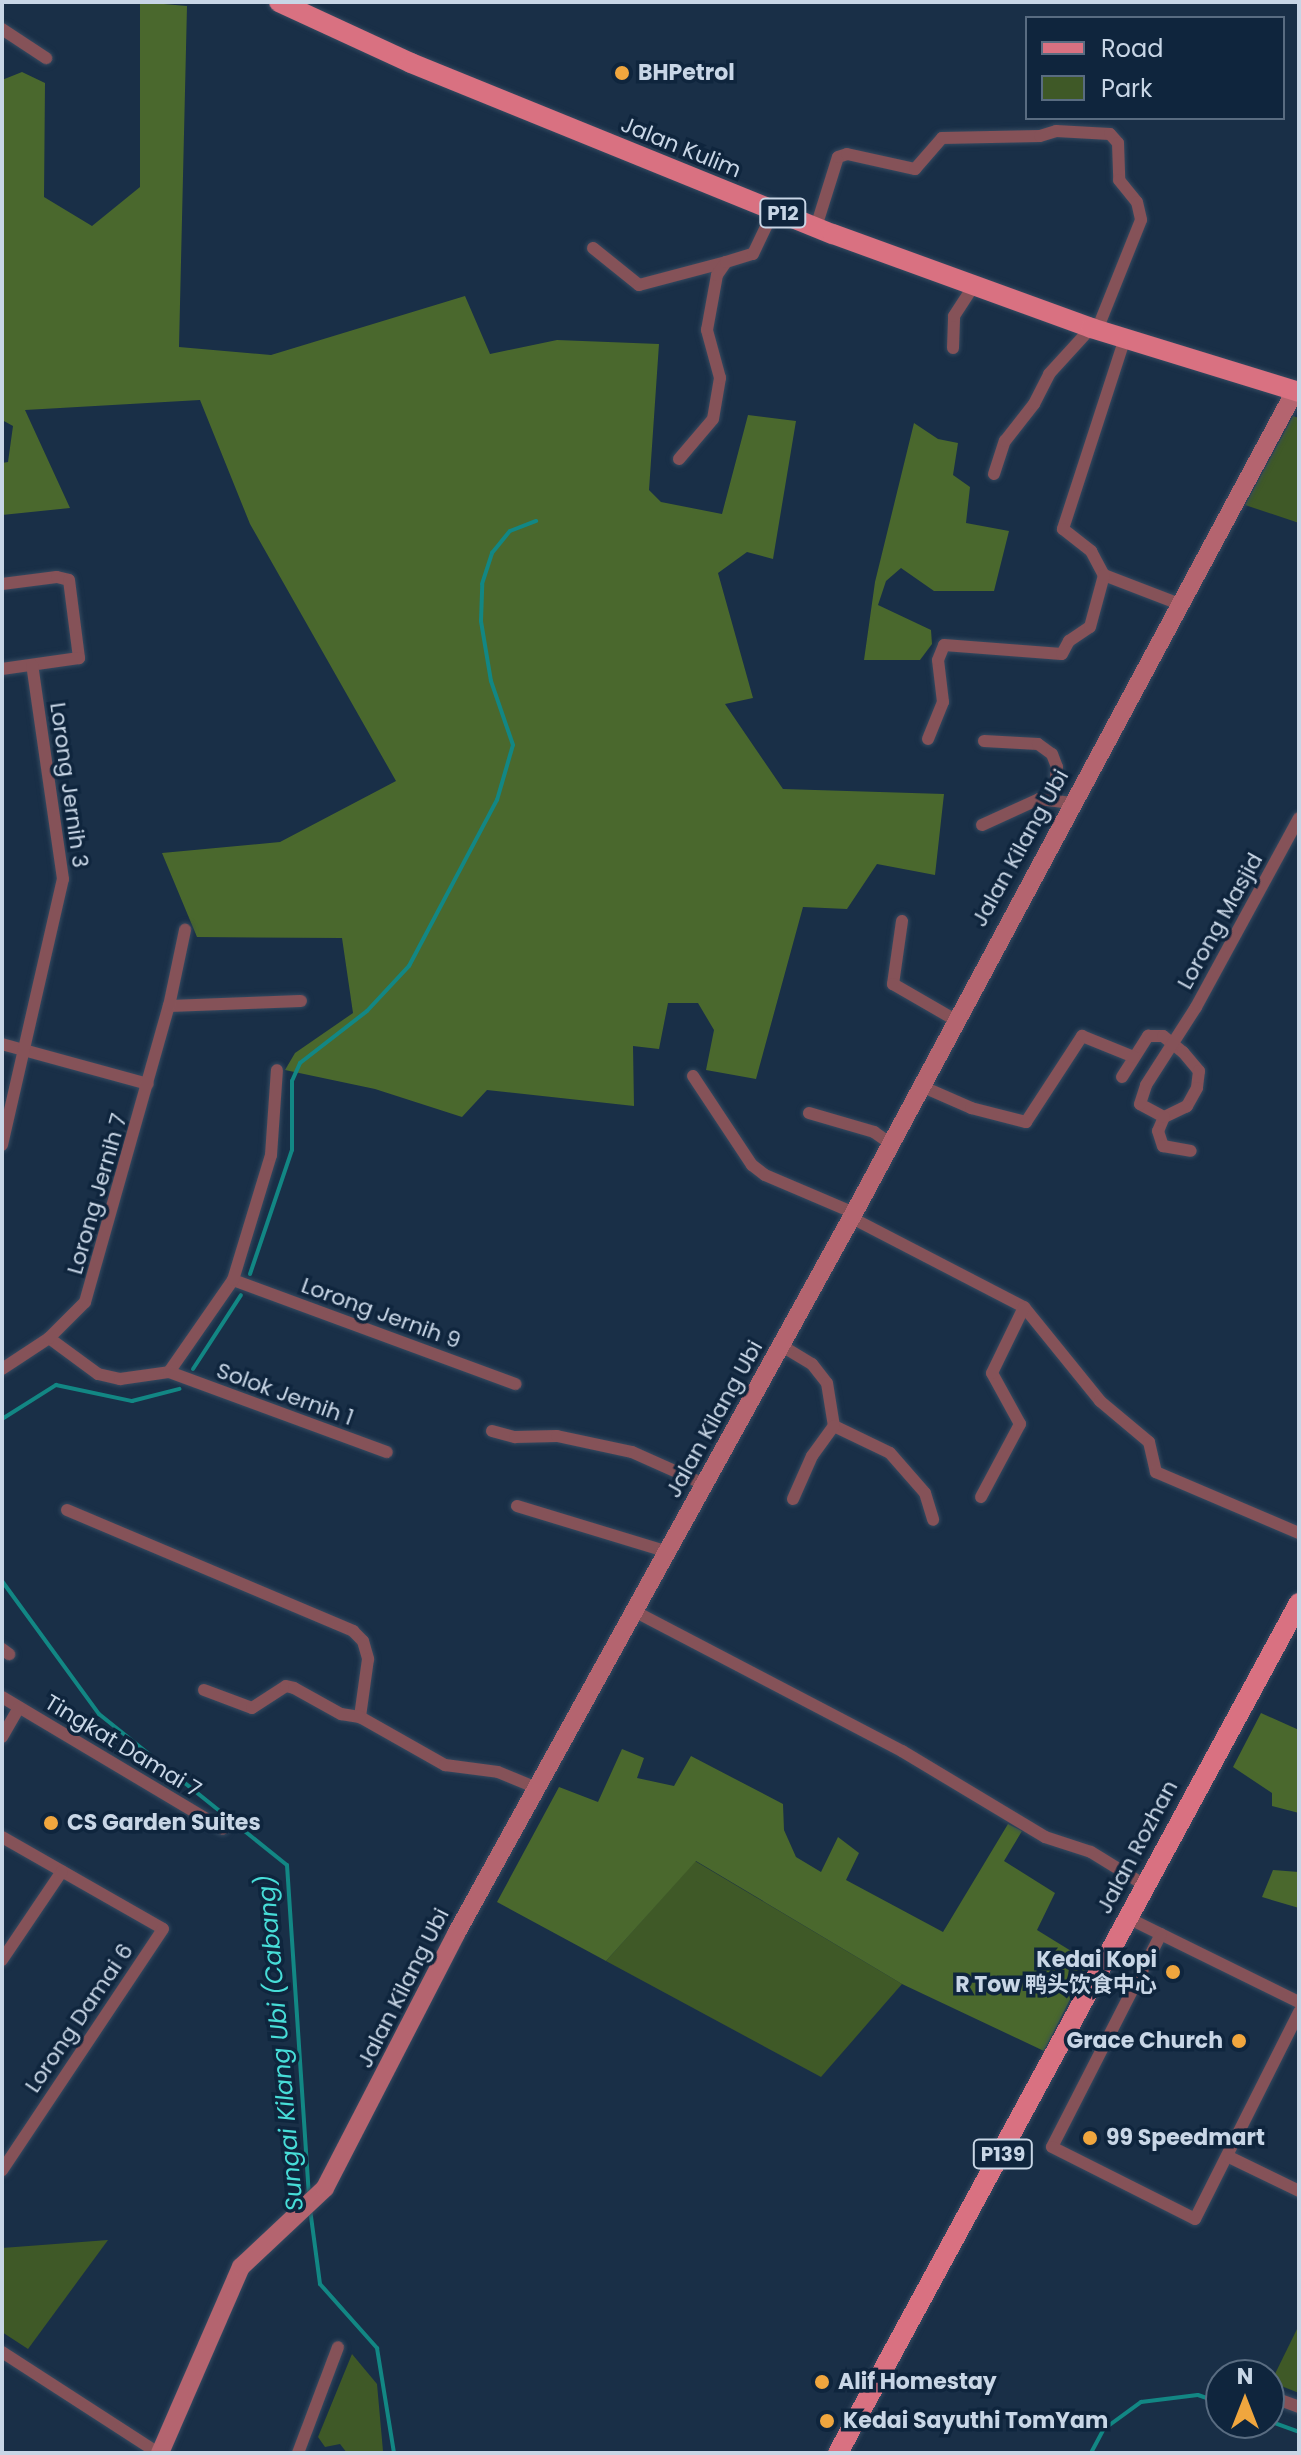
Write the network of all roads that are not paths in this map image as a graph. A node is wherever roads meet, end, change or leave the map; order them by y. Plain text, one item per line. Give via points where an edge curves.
1 (279, 2) edge
2 (2, 29) edge
3 (46, 58) dead end
4 (774, 210) junction
5 (816, 227) junction
6 (593, 248) dead end
7 (726, 262) junction
8 (973, 287) junction
9 (1094, 329) junction
10 (1125, 338) junction
11 (953, 348) dead end
12 (1297, 392) edge
13 (679, 459) dead end
14 (994, 474) dead end
15 (1104, 575) junction
16 (2, 584) edge
17 (1179, 604) junction
18 (32, 665) junction
19 (2, 669) edge
20 (928, 739) dead end
21 (984, 741) dead end
22 (1063, 800) junction
23 (1299, 818) edge
24 (982, 825) dead end
25 (902, 921) dead end
26 (185, 930) dead end
27 (301, 1001) dead end
28 (169, 1006) junction
29 (957, 1021) junction
30 (1173, 1042) junction
31 (2, 1044) edge
32 (27, 1051) junction
33 (1134, 1057) junction
34 (277, 1070) dead end
35 (693, 1076) dead end
36 (1122, 1077) dead end
37 (148, 1084) junction
38 (921, 1086) junction
39 (809, 1113) dead end
40 (1164, 1117) junction
41 (891, 1144) junction
42 (2, 1145) edge
43 (1191, 1151) dead end
44 (853, 1216) junction
45 (233, 1280) junction
46 (1024, 1307) junction
47 (49, 1338) junction
48 (782, 1346) junction
49 (2, 1369) edge
50 (169, 1372) junction
51 (515, 1384) dead end
52 (834, 1426) junction
53 (492, 1431) dead end
54 (387, 1452) dead end
55 (706, 1485) junction
56 (981, 1497) dead end
57 (793, 1499) dead end
58 (517, 1506) dead end
59 (67, 1510) dead end
60 (933, 1520) dead end
61 (1299, 1533) edge
62 (668, 1552) junction
63 (1299, 1603) edge
64 (636, 1612) junction
65 (204, 1690) dead end
66 (2, 1697) edge
67 (19, 1708) junction
68 (360, 1717) junction
69 (2, 1737) edge
70 (537, 1788) junction
71 (223, 1829) dead end
72 (2, 1837) edge
73 (62, 1871) junction
74 (1143, 1884) junction
75 (1126, 1917) junction
76 (1161, 1934) junction
77 (2, 1960) edge
78 (1299, 2002) edge
79 (1299, 2012) edge
80 (1227, 2156) junction
81 (2, 2170) edge
82 (1299, 2191) edge
83 (338, 2347) dead end
84 (2, 2352) edge
85 (159, 2453) edge
86 (298, 2453) edge
87 (838, 2453) edge

1 - 4 main road, Jalan Kulim / P12 via 411,63
2 - 3 street
4 - 5 main road, Jalan Kulim / P12
4 - 7 street via 753,254
5 - 8 main road, Jalan Kulim / P12
5 - 9 street via 838,157 847,154 915,169 942,138 1040,136 1056,131 1110,134 1118,143 1119,180 1137,202 1141,220
6 - 7 street via 639,285
7 - 13 street via 717,275 707,330 720,378 713,419
8 - 9 main road, Jalan Kulim / P12
8 - 11 street via 954,316
9 - 10 main road, Jalan Kulim / P12
9 - 14 street via 1049,374 1005,441
10 - 12 main road, Jalan Kulim / P12
10 - 15 street via 1063,529 1091,551
12 - 17 street, Jalan Kilang Ubi
15 - 17 street
15 - 20 street via 1090,627 1069,641 1062,654 944,645 938,660 943,702
16 - 18 street via 69,580 79,658
17 - 22 street, Jalan Kilang Ubi
18 - 19 street
18 - 32 street, Lorong Jernih 3 via 63,879
21 - 22 street via 1038,744 1052,754
22 - 24 street via 1039,799
22 - 29 street, Jalan Kilang Ubi
23 - 30 street, Lorong Masjid
25 - 29 street via 893,984
26 - 28 street, Lorong Jernih 7
27 - 28 street
28 - 37 street, Lorong Jernih 7
29 - 38 street, Jalan Kilang Ubi
30 - 33 street via 1148,1036
30 - 40 street, Lorong Masjid via 1140,1098 1140,1104
30 - 40 street via 1200,1077 1187,1106
31 - 32 street
32 - 37 street
32 - 42 street, Lorong Jernih 3
33 - 36 street
33 - 38 street via 1082,1036 1026,1122 971,1108
34 - 45 street via 271,1155
35 - 44 street via 752,1165
37 - 47 street, Lorong Jernih 7 via 85,1302
38 - 41 street, Jalan Kilang Ubi
39 - 41 street via 874,1132
40 - 43 street via 1159,1141 1177,1152
41 - 44 street, Jalan Kilang Ubi
44 - 46 street
44 - 48 street, Jalan Kilang Ubi
45 - 50 street
45 - 51 street, Lorong Jernih 9
46 - 56 street via 992,1373 1020,1424
46 - 61 street via 1100,1401 1149,1442 1156,1472
47 - 49 street, Lorong Jernih 7
47 - 50 street via 98,1374 120,1379
48 - 52 street via 812,1364 827,1383
48 - 55 street, Jalan Kilang Ubi
50 - 54 street, Solok Jernih 1
52 - 57 street via 812,1456
52 - 60 street via 890,1453 925,1493
53 - 55 street via 515,1437 557,1436 632,1452
55 - 62 street, Jalan Kilang Ubi
58 - 62 street
59 - 68 street via 353,1631 363,1641 368,1659
62 - 64 street, Jalan Kilang Ubi
63 - 74 main road, Jalan Rozhan / P139
64 - 70 street, Jalan Kilang Ubi
64 - 74 street via 902,1751 1045,1837 1091,1852
65 - 68 street via 252,1708 286,1686 341,1714
66 - 67 street, Tingkat Damai 7
67 - 69 street
67 - 71 street, Tingkat Damai 7
68 - 70 street via 445,1765 498,1772
70 - 85 street, Jalan Kilang Ubi via 325,2188 241,2267
72 - 73 street
73 - 77 street
73 - 81 street, Lorong Damai 6 via 163,1929
74 - 75 main road, Jalan Rozhan / P139
75 - 76 street
75 - 87 main road, Jalan Rozhan / P139 via 1010,2142
76 - 78 street
76 - 80 street via 1052,2147 1195,2219
79 - 80 street
80 - 82 street
83 - 86 street
84 - 85 street

